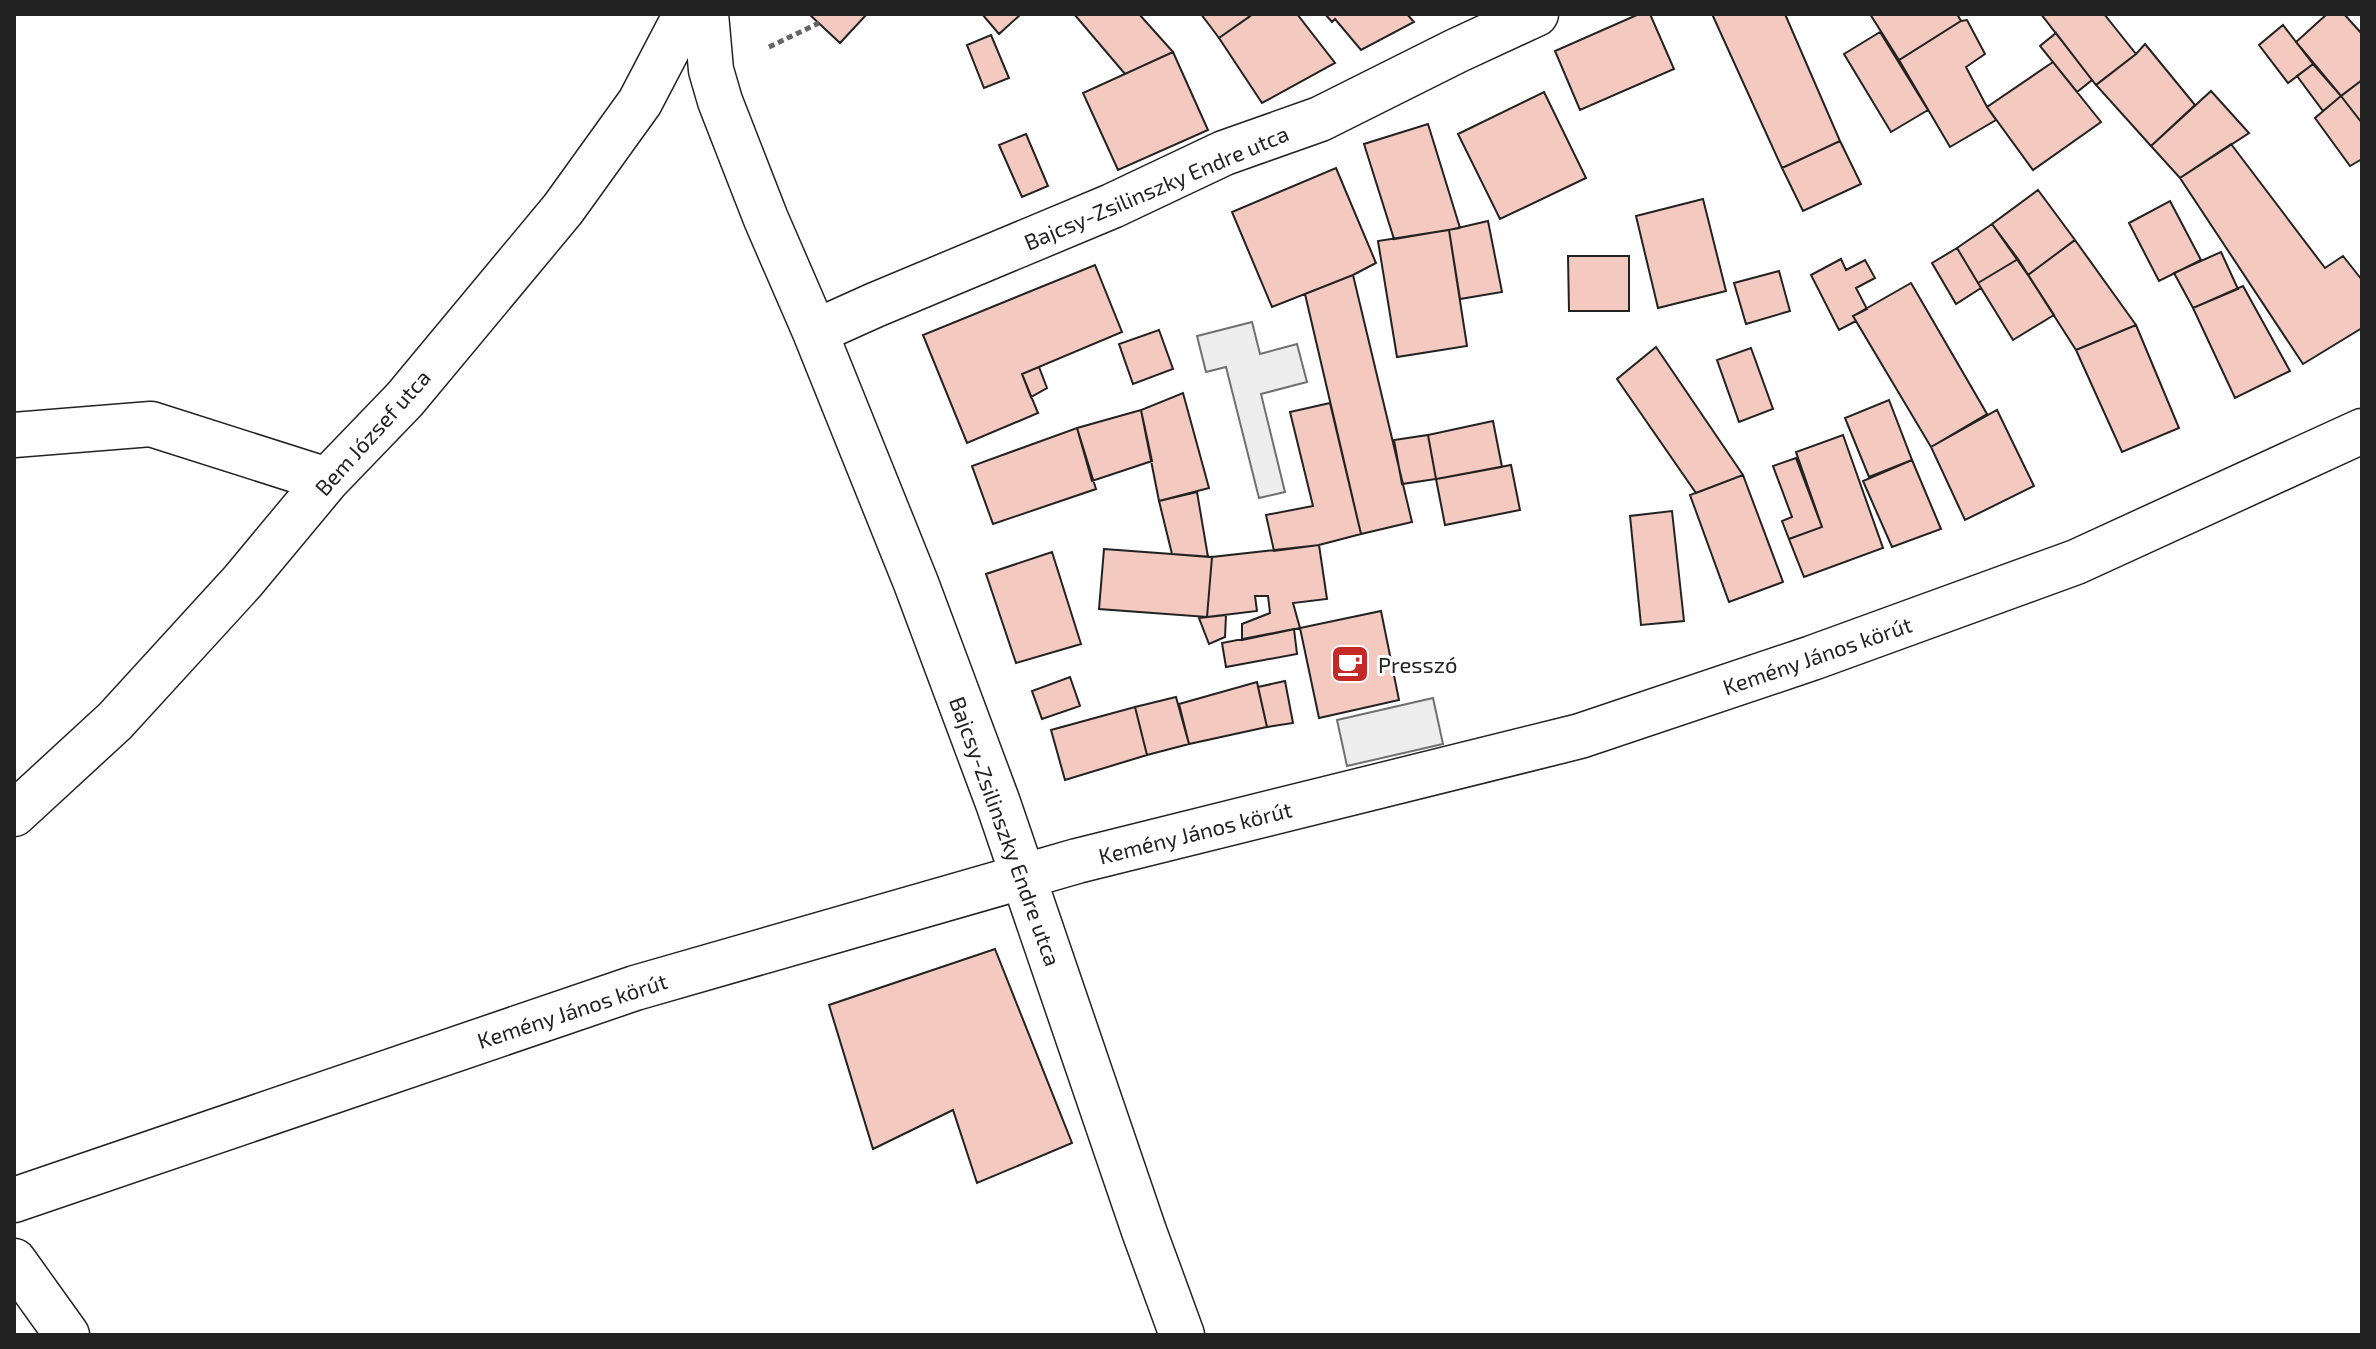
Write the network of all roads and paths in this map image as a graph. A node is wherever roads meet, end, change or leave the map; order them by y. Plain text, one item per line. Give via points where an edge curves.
1 (686, 14) edge
2 (706, 14) edge
3 (1536, 14) edge
4 (819, 23) dead end
5 (769, 47) dead end
6 (815, 332) junction
7 (2362, 431) edge
8 (14, 435) edge
9 (327, 480) junction
10 (14, 814) edge
11 (1023, 876) junction
12 (14, 1200) edge
13 (14, 1261) edge
14 (67, 1335) edge
15 (1182, 1335) edge

1 - 9 street, Bem József utca via 640,102 563,209 405,399
2 - 6 street, Bajcsy-Zsilinszky Endre utca via 720,101
3 - 6 street, Bajcsy-Zsilinszky Endre utca via 1320,119 1224,153
4 - 5 path
6 - 11 street, Bajcsy-Zsilinszky Endre utca via 916,583
7 - 11 street, Kemény János körút via 2076,562 1580,736
8 - 9 street via 151,424
9 - 10 street, Bem József utca via 115,721
11 - 12 street, Kemény János körút via 635,988
11 - 15 street, Bajcsy-Zsilinszky Endre utca
13 - 14 street

